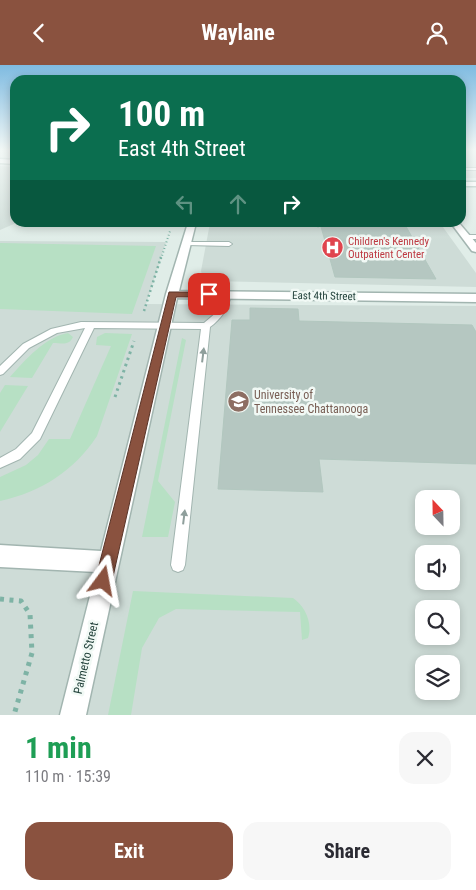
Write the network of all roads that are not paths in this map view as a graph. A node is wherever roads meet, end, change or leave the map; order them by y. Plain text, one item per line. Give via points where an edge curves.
1 (191, 227) edge
2 (460, 227) edge
3 (471, 237) edge
4 (186, 243) junction
5 (229, 244) dead end
6 (476, 249) edge
7 (172, 294) junction
8 (227, 295) junction
9 (476, 298) edge
10 (91, 325) junction
11 (165, 326) junction
12 (206, 326) junction
13 (0, 372) edge
14 (0, 463) edge
15 (0, 556) edge
16 (108, 562) junction
17 (178, 565) dead end
18 (73, 715) edge

1 - 4 street, Palmetto Street
2 - 3 street
3 - 6 street
4 - 5 lane
4 - 7 street, Palmetto Street
7 - 8 street, East 4th Street
7 - 11 street, Palmetto Street
8 - 9 street, East 4th Street
8 - 12 lane via 219,315
10 - 11 lane
10 - 13 lane via 54,331 26,345
10 - 14 lane via 36,436 19,453
11 - 12 lane
11 - 16 street, Palmetto Street
17 -> 12 lane
15 - 16 street
16 - 18 street, Palmetto Street

